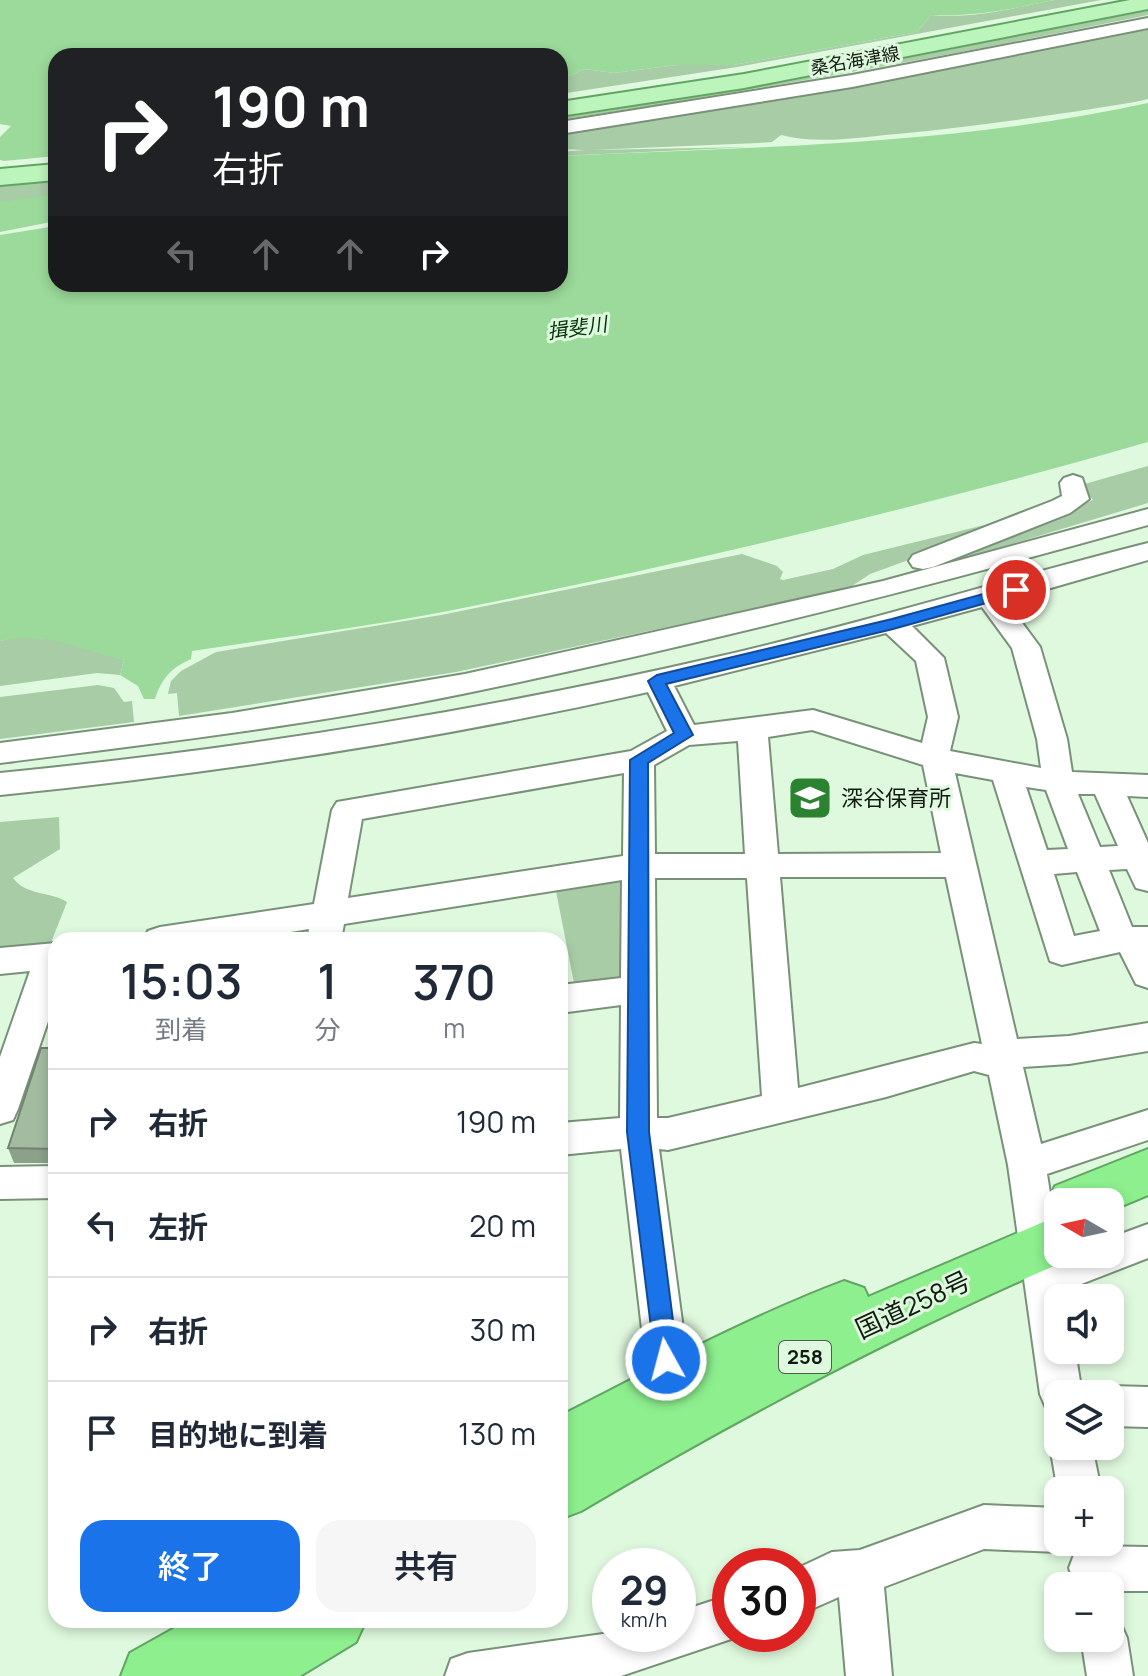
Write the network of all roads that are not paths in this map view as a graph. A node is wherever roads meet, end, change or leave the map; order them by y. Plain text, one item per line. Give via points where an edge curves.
1 (1148, 3) edge
2 (1148, 23) edge
3 (568, 108) edge
4 (568, 127) edge
5 (48, 173) edge
6 (0, 177) edge
7 (1073, 483) dead end
8 (1148, 517) edge
9 (1148, 551) edge
10 (886, 589) junction
11 (990, 598) junction
12 (893, 624) junction
13 (657, 681) junction
14 (752, 729) junction
15 (684, 735) junction
16 (0, 753) edge
17 (938, 759) junction
18 (639, 760) junction
19 (1006, 772) junction
20 (1058, 782) junction
21 (0, 784) edge
22 (1107, 786) junction
23 (1148, 786) edge
24 (1088, 860) junction
25 (1034, 863) junction
26 (961, 865) junction
27 (638, 866) junction
28 (763, 868) junction
29 (1143, 868) edge
30 (326, 927) edge
31 (262, 932) edge
32 (1133, 940) edge
33 (48, 957) edge
34 (0, 961) edge
35 (48, 975) edge
36 (1148, 975) edge
37 (637, 989) junction
38 (568, 998) edge
39 (1148, 1037) edge
40 (1002, 1058) junction
41 (781, 1108) junction
42 (0, 1109) edge
43 (1148, 1125) edge
44 (638, 1132) junction
45 (568, 1138) edge
46 (1027, 1165) junction
47 (1148, 1171) edge
48 (48, 1182) edge
49 (0, 1183) edge
50 (1121, 1188) edge
51 (1148, 1203) edge
52 (1044, 1212) edge
53 (1124, 1212) edge
54 (1044, 1235) edge
55 (1044, 1236) edge
56 (1124, 1239) edge
57 (1148, 1241) edge
58 (1053, 1268) edge
59 (1060, 1380) edge
60 (670, 1389) junction
61 (1124, 1406) edge
62 (1148, 1407) edge
63 (568, 1443) edge
64 (568, 1485) edge
65 (1044, 1529) edge
66 (1091, 1565) edge
67 (1148, 1569) edge
68 (860, 1573) junction
69 (816, 1583) edge
70 (712, 1624) edge
71 (281, 1648) edge
72 (1106, 1652) edge
73 (153, 1676) edge
74 (468, 1676) edge
75 (869, 1676) edge
76 (1110, 1676) edge

1 - 3 main road, 桑名海津線 via 744,81
2 - 4 street via 852,81
5 - 6 main road
7 - 10 street via 1076,499 880,577
8 - 10 street
9 - 11 street
10 - 16 street via 450,687
11 - 12 street
11 - 20 street via 1026,647 1052,739
12 - 13 street
12 - 17 street via 930,658 943,717
13 - 15 street
13 - 21 street via 320,746
14 - 15 street
14 - 17 street via 813,720
14 - 28 street
15 - 18 street
17 - 19 street
17 - 26 street
18 - 27 street
18 - 30 street via 348,810
19 - 20 street
19 - 25 street
20 - 22 street
20 - 24 street
22 - 23 street
22 - 29 street
24 - 25 street
24 - 29 street
24 - 32 street
25 - 32 street via 1062,952
26 - 28 street
26 - 40 street
27 - 28 street
27 - 30 street
27 - 37 street
28 - 41 street
30 - 31 street
32 - 36 street
33 - 34 street
35 - 42 street
37 - 38 street
37 - 44 street
39 - 40 street
40 - 41 street via 974,1057
40 - 46 street
41 - 44 street via 668,1134
43 - 46 street
44 - 45 street
44 - 60 street
46 - 52 street
47 - 50 highway, 国道258号 / 258
48 - 49 street
51 - 53 highway
54 - 60 highway, 国道258号 / 258
55 - 64 highway, 国道258号 / 258 via 716,1402
56 - 57 street
58 - 59 street
60 - 63 highway, 国道258号 / 258
61 - 62 street
65 - 68 street via 984,1527
66 - 67 street
68 - 69 street via 832,1575
68 - 75 street
70 - 74 street via 611,1656
71 - 73 highway
72 - 76 street

